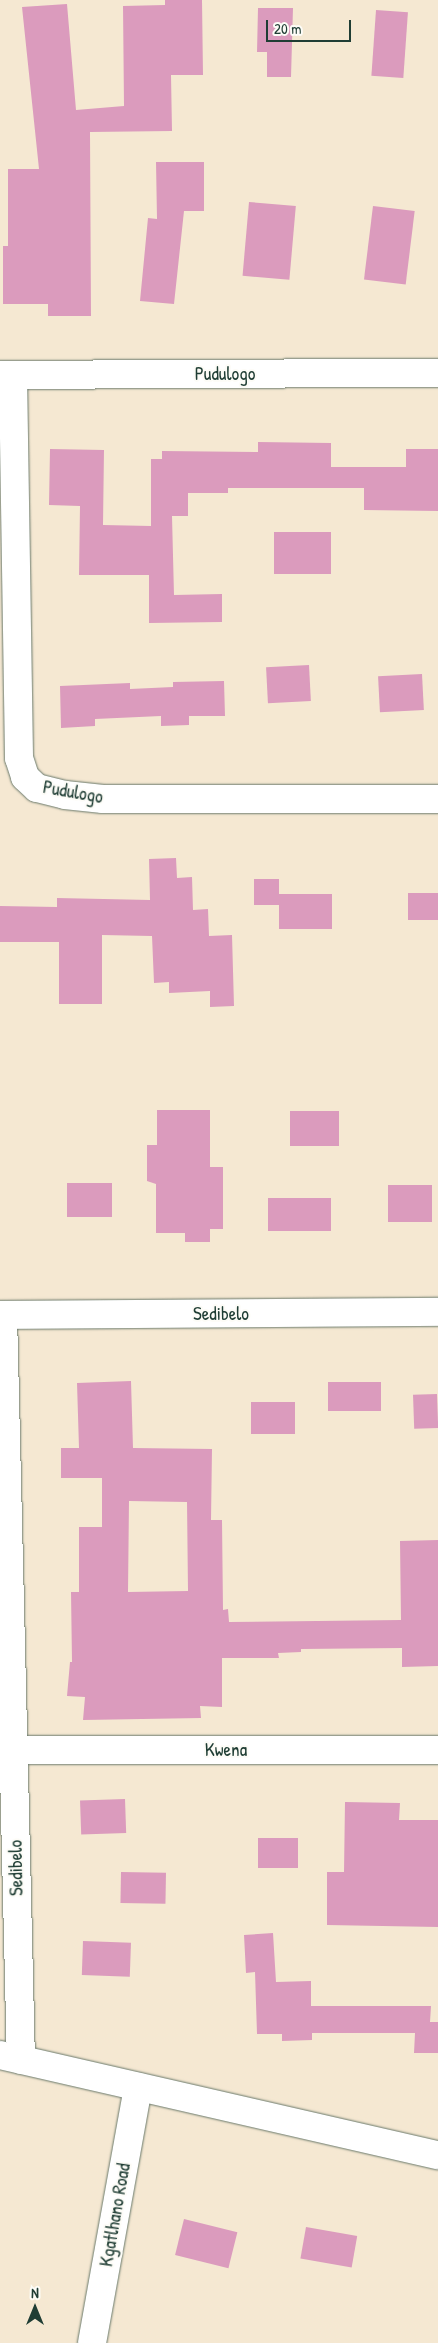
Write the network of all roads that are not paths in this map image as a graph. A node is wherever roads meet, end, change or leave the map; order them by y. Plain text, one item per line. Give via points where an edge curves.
1 (438, 373) edge
2 (6, 375) edge
3 (438, 799) edge
4 (438, 1312) edge
5 (2, 1315) edge
6 (14, 1750) junction
7 (438, 1750) edge
8 (10, 2058) edge
9 (138, 2086) junction
10 (438, 2155) edge
11 (92, 2343) edge

1 - 2 street, Pudulogo
2 - 3 street, Pudulogo via 19,758 25,777 37,788 103,799
4 - 5 street, Sedibelo
5 - 6 street, Sedibelo
6 - 7 street, Kwena
6 - 8 street, Sedibelo
8 - 9 street
9 - 10 street
9 - 11 street, Kgatlhano Road

